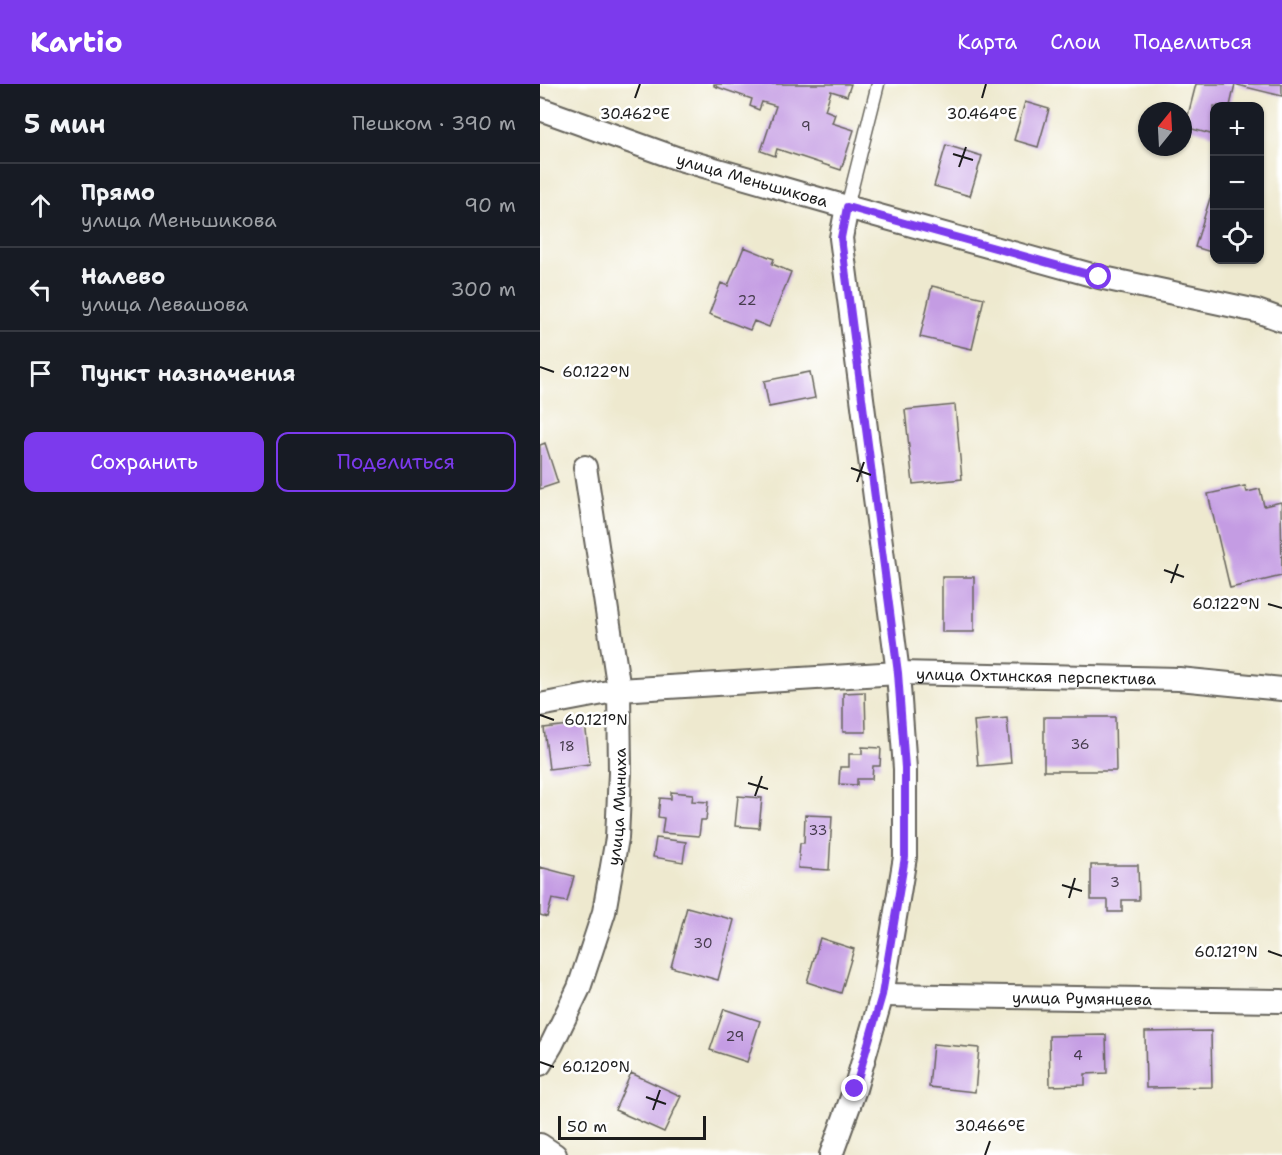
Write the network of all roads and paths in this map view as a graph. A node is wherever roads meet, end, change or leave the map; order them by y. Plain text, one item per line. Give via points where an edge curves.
1 (878, 84) edge
2 (540, 109) edge
3 (847, 207) junction
4 (1282, 320) edge
5 (585, 467) dead end
6 (898, 673) junction
7 (1282, 689) edge
8 (619, 690) junction
9 (540, 705) edge
10 (882, 995) junction
11 (1282, 1001) edge
12 (540, 1064) edge
13 (540, 1146) edge
14 (555, 1155) edge
15 (831, 1155) edge

1 - 3 lane
2 - 3 street, улица Меньшикова via 676,158
3 - 4 street, улица Меньшикова via 1099,277 1257,311
3 - 6 street via 841,238
5 - 8 street, улица Миниха
6 - 7 street, улица Охтинская перспектива via 1179,679
6 - 8 street, улица Охтинская перспектива
6 - 10 street via 905,768 905,857
8 - 9 street, улица Охтинская перспектива
8 - 12 street, улица Миниха via 621,772 617,838 604,912 579,988
10 - 11 street, улица Румянцева
10 - 15 street
13 - 14 street

